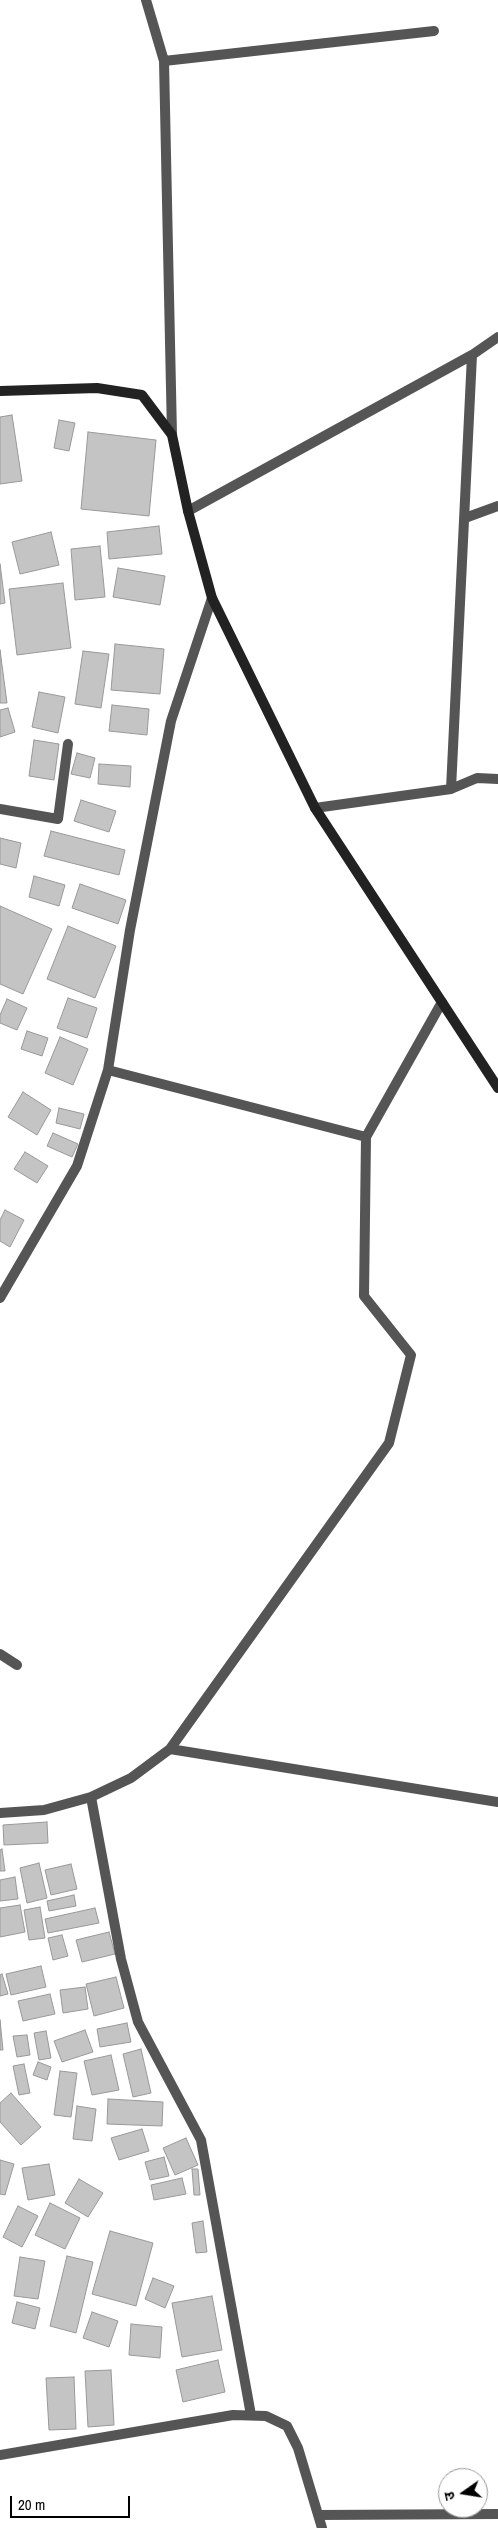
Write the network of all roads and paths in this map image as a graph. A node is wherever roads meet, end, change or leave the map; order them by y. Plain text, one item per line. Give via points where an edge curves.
1 (146, 0) edge
2 (434, 31) dead end
3 (164, 61) junction
4 (498, 337) edge
5 (472, 355) junction
6 (0, 391) edge
7 (172, 435) junction
8 (498, 506) edge
9 (188, 511) junction
10 (465, 518) junction
11 (212, 598) junction
12 (68, 744) dead end
13 (498, 779) edge
14 (451, 789) junction
15 (315, 808) junction
16 (0, 809) edge
17 (442, 1002) junction
18 (108, 1070) junction
19 (498, 1088) edge
20 (366, 1137) junction
21 (0, 1298) edge
22 (0, 1654) edge
23 (17, 1665) dead end
24 (170, 1748) junction
25 (91, 1797) junction
26 (498, 1802) edge
27 (0, 1813) edge
28 (250, 2415) junction
29 (0, 2455) edge
30 (318, 2514) junction
31 (498, 2514) edge
32 (322, 2528) edge

1 - 3 street
2 - 3 street
3 - 7 street
4 - 5 street
5 - 9 street
5 - 10 street
6 - 7 street via 96,388 142,396
7 - 9 street
8 - 10 street
9 - 11 street
10 - 14 street
11 - 15 street
11 - 18 street via 171,721 130,930
12 - 16 street via 58,819
13 - 14 street via 477,778
14 - 15 street
15 - 17 street
17 - 19 street
17 - 20 street
18 - 20 street
18 - 21 street via 77,1166
20 - 24 street via 364,1296 412,1355 390,1443
22 - 23 street
24 - 25 street via 131,1778
24 - 26 street
25 - 27 street via 44,1810
25 - 28 street via 121,1959 135,2013 201,2140
28 - 29 street via 233,2415
28 - 30 street via 266,2416 287,2426 298,2448
30 - 31 street
30 - 32 street

